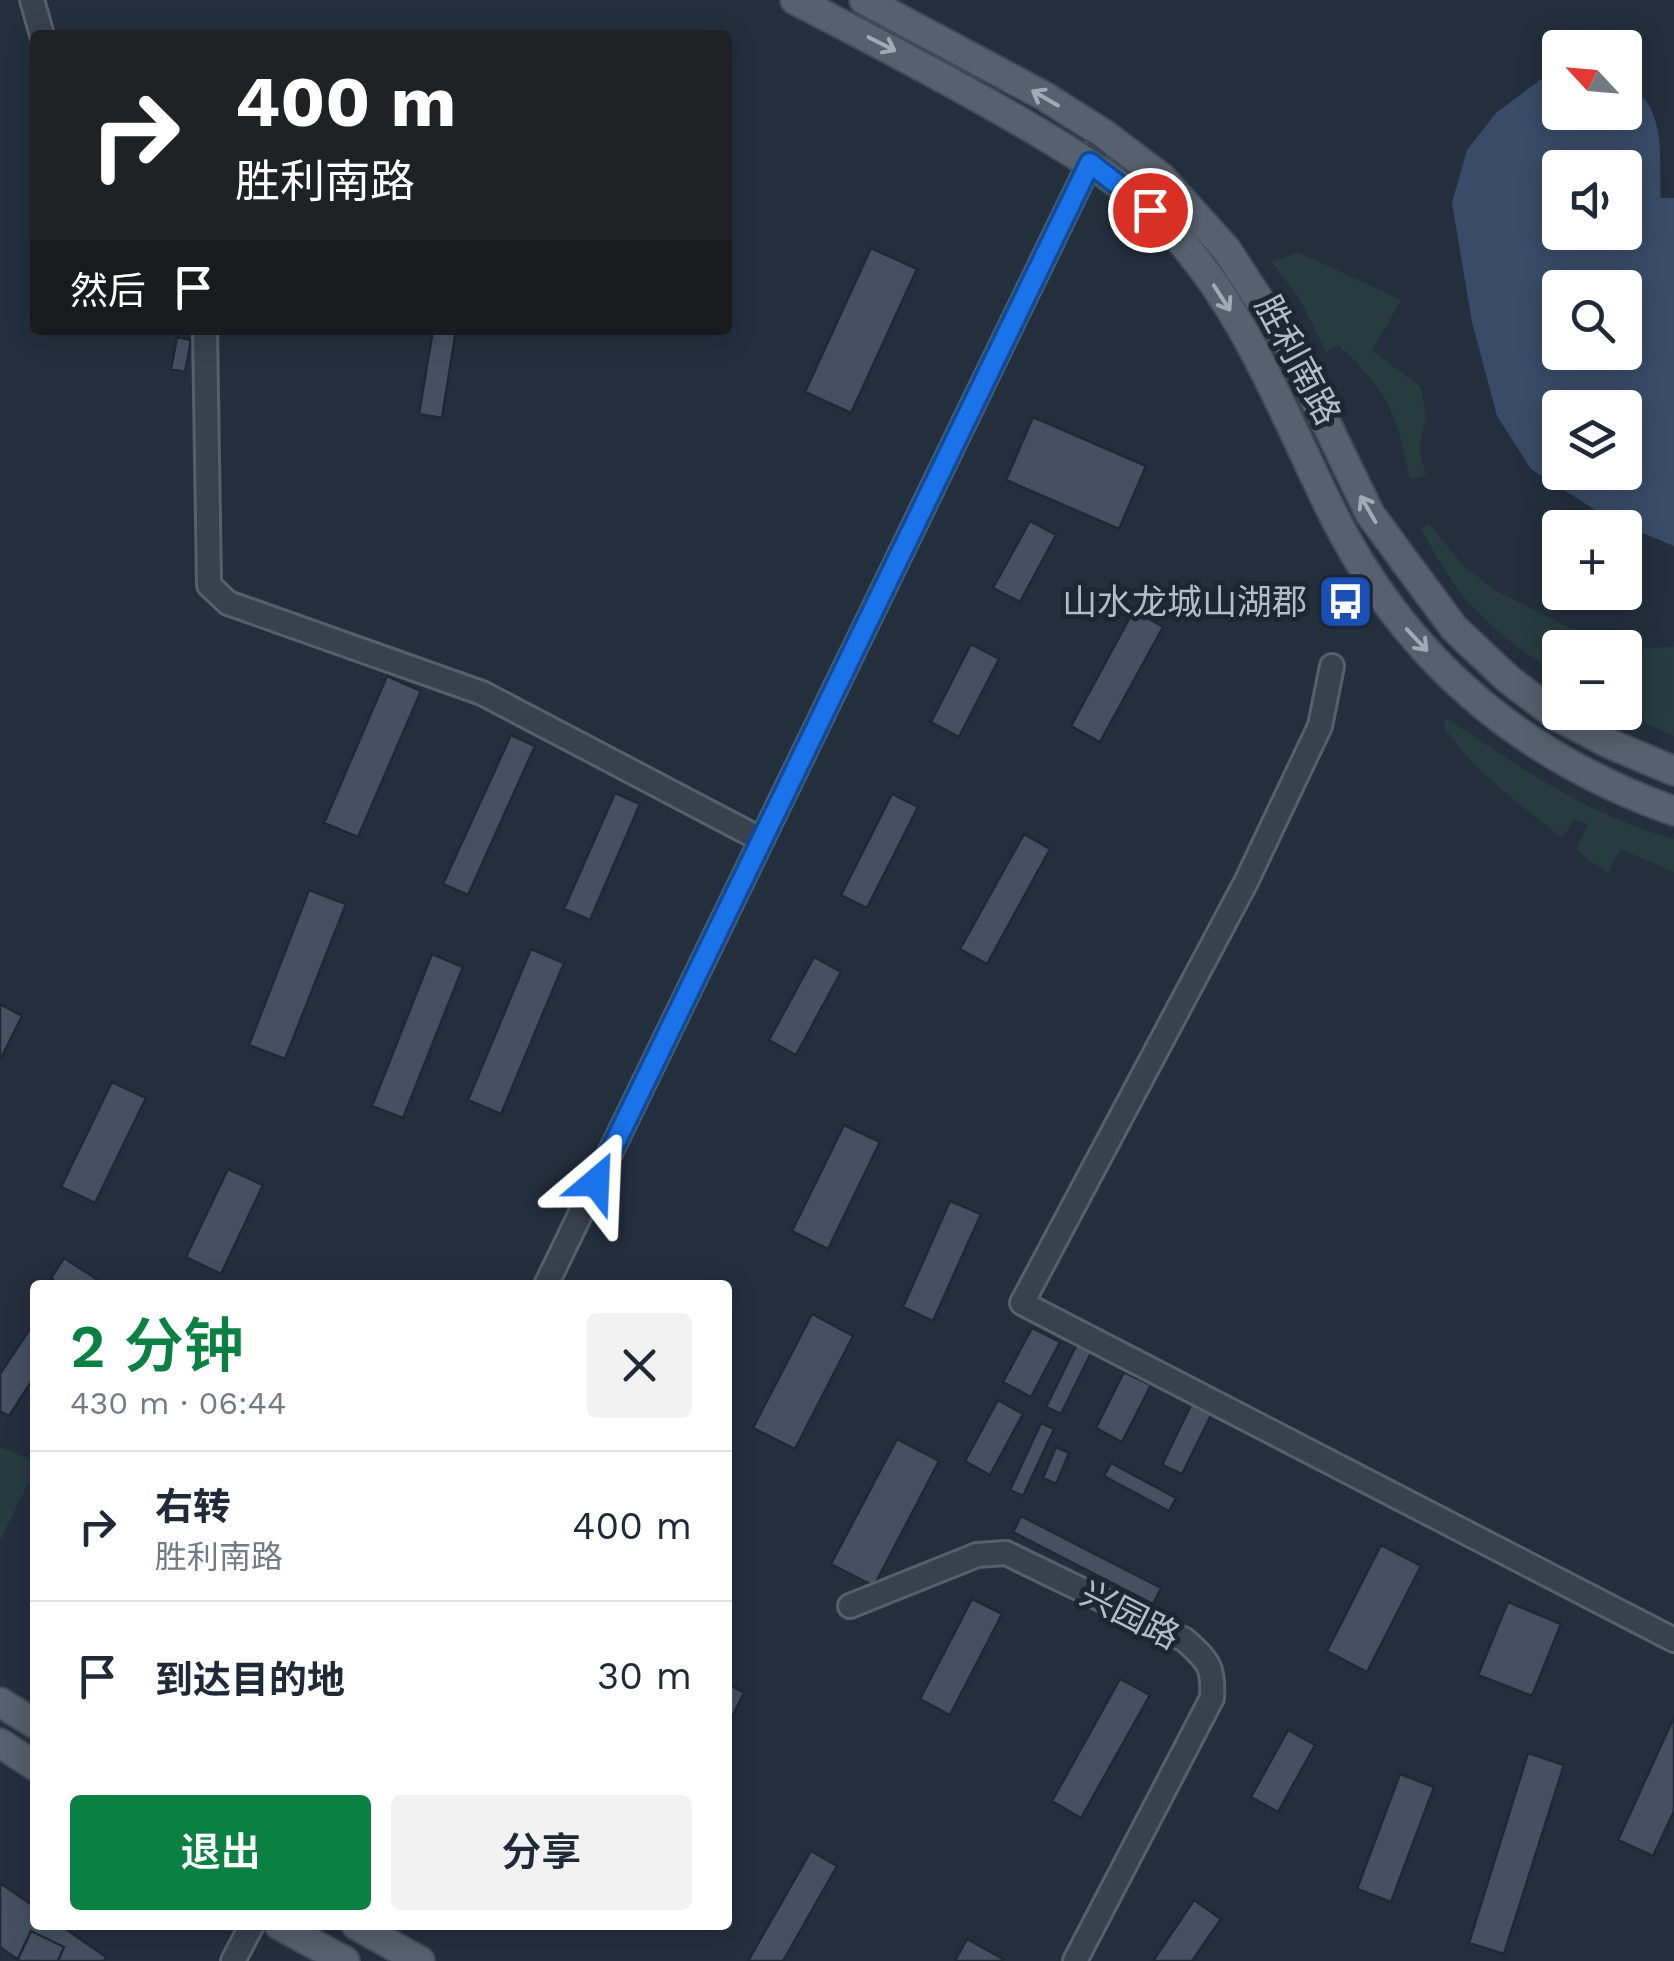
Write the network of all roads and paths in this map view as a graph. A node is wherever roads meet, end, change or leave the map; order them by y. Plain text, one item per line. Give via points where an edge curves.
1 (32, 0) edge
2 (795, 0) edge
3 (864, 0) edge
4 (41, 30) edge
5 (1104, 134) junction
6 (1090, 163) junction
7 (205, 335) edge
8 (1332, 666) dead end
9 (1674, 771) edge
10 (1674, 811) edge
11 (762, 840) junction
12 (548, 1280) edge
13 (850, 1606) dead end
14 (1674, 1640) edge
15 (0, 1702) edge
16 (30, 1721) edge
17 (0, 1743) edge
18 (30, 1763) edge
19 (249, 1930) edge
20 (287, 1930) edge
21 (365, 1930) edge
22 (233, 1961) edge
23 (345, 1961) edge
24 (420, 1961) edge
25 (1075, 1961) edge

1 - 4 street
2 -> 6 main road, 胜利南路 via 935,71
5 -> 3 main road, 胜利南路
5 - 6 street
9 -> 5 main road, 胜利南路 via 1557,716 1454,628 1370,514 1288,344 1226,249 1162,177
6 -> 10 main road, 胜利南路 via 1170,229 1206,275 1285,408 1360,566 1400,622 1501,722 1575,766
6 - 11 street
7 - 11 street via 208,585 228,603 482,693
8 - 14 street via 1320,726 1246,882 1022,1303
11 - 12 street
13 - 25 street, 兴园路 via 977,1554 1006,1553 1185,1640 1204,1658 1214,1674 1212,1698
15 - 16 main road
17 - 18 main road
19 - 22 street
20 - 23 main road
21 - 24 main road

